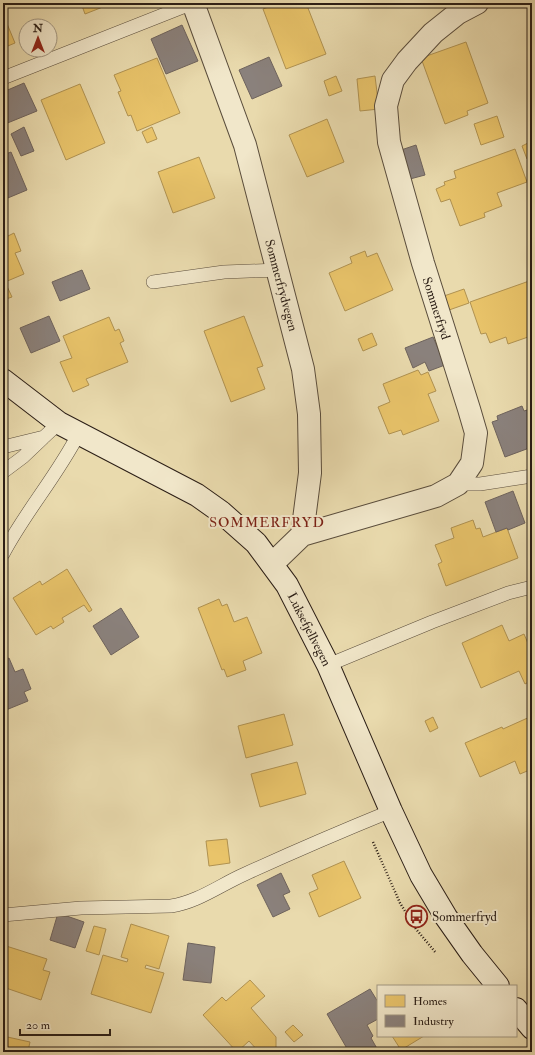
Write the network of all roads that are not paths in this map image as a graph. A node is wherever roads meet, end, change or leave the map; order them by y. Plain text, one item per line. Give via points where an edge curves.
1 (193, 3) edge
2 (475, 4) edge
3 (3, 78) edge
4 (278, 270) junction
5 (153, 282) dead end
6 (3, 380) edge
7 (51, 430) junction
8 (79, 433) junction
9 (3, 447) edge
10 (3, 472) edge
11 (532, 476) edge
12 (458, 484) junction
13 (302, 535) junction
14 (3, 554) edge
15 (272, 564) junction
16 (532, 587) edge
17 (328, 665) junction
18 (390, 811) junction
19 (3, 916) edge
20 (497, 985) edge
21 (517, 1010) edge
22 (532, 1028) edge

1 - 3 lane, Sommerfrydvegen
1 - 4 street, Sommerfrydvegen via 245,145
2 - 12 street, Sommerfryd via 458,13 407,61 393,80 386,106 389,142 423,263 476,433 472,463
4 - 5 lane via 224,272
4 - 13 street, Sommerfrydvegen via 303,369 309,414 310,473
6 - 7 street, Luksefjellvegen
7 - 8 street, Luksefjellvegen
7 - 9 lane
7 - 10 lane
8 - 14 lane via 68,455
8 - 15 street, Luksefjellvegen via 196,494 240,528
11 - 12 lane via 480,484
12 - 13 street, Sommerfryd via 436,496
13 - 15 street
15 - 17 street, Luksefjellvegen via 287,585
16 - 17 lane via 508,593 432,622
17 - 18 street, Luksefjellvegen
18 - 19 lane via 236,878 184,904 81,908
18 - 20 street, Luksefjellvegen via 421,875 443,911 472,954
21 - 22 street

